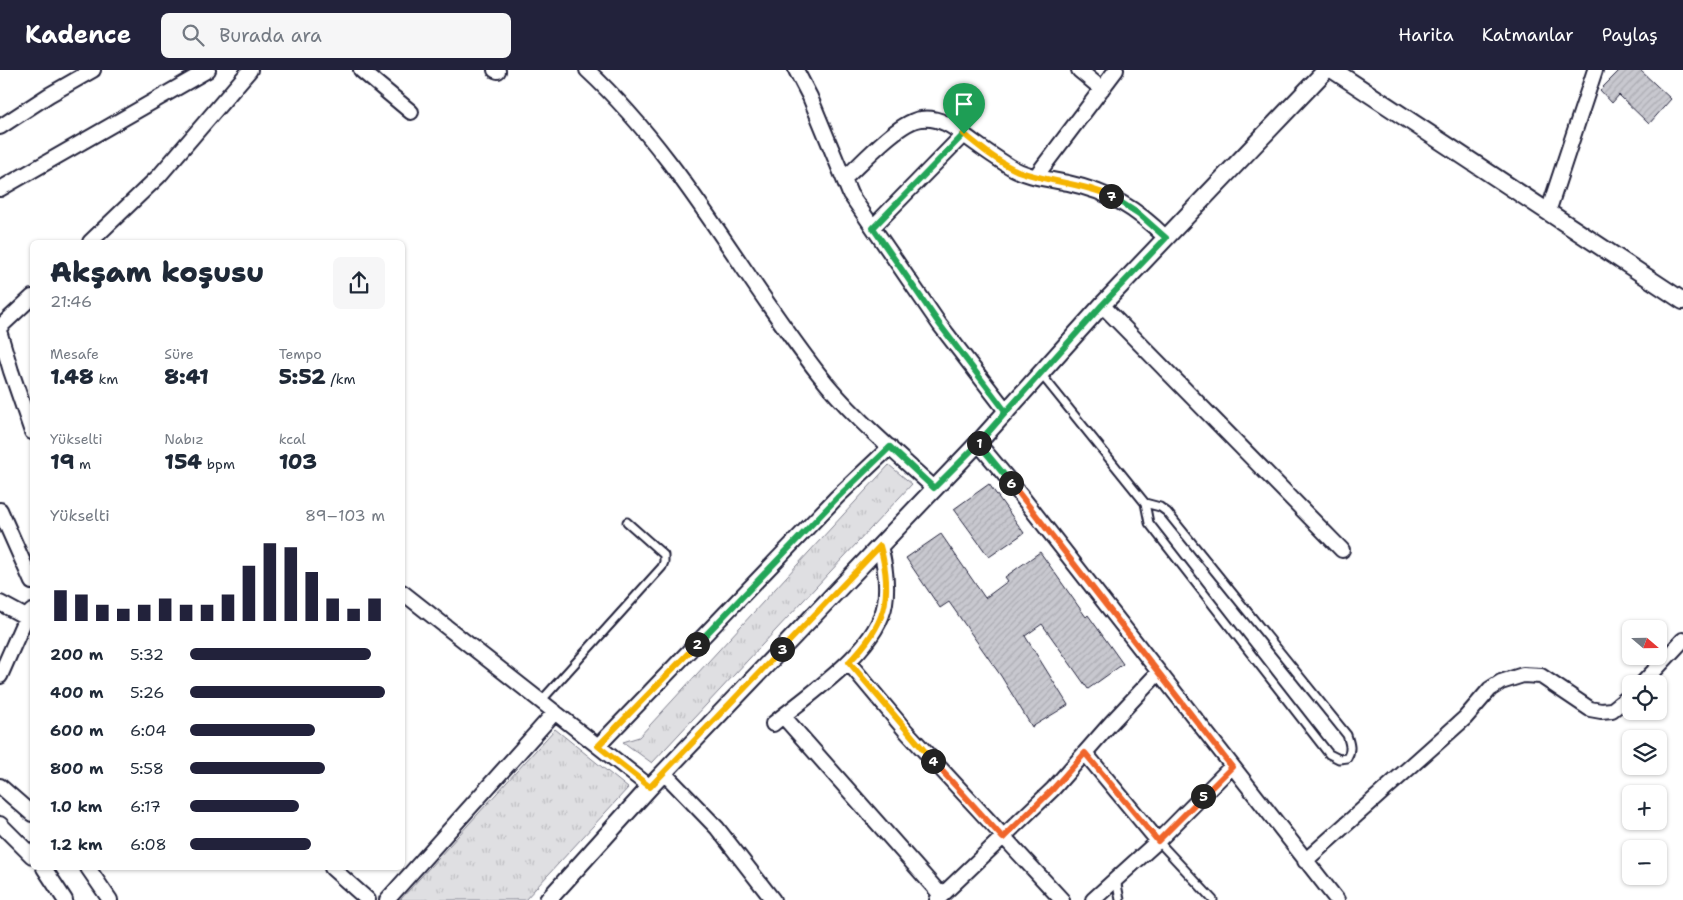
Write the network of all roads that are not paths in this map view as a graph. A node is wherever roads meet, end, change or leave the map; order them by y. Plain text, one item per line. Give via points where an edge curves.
1 (93, 70) edge
2 (208, 70) edge
3 (250, 70) edge
4 (361, 70) edge
5 (586, 70) edge
6 (796, 70) edge
7 (1079, 70) edge
8 (1116, 70) edge
9 (1326, 70) edge
10 (1333, 70) edge
11 (1595, 70) edge
12 (1102, 89) junction
13 (410, 112) dead end
14 (0, 127) edge
15 (964, 134) junction
16 (1036, 176) junction
17 (844, 180) junction
18 (0, 189) edge
19 (1548, 212) junction
20 (873, 228) junction
21 (1166, 238) junction
22 (92, 240) edge
23 (30, 299) edge
24 (1683, 301) edge
25 (1102, 305) junction
26 (2, 324) edge
27 (1042, 374) junction
28 (1006, 412) junction
29 (30, 426) edge
30 (978, 443) junction
31 (890, 447) junction
32 (934, 488) junction
33 (1145, 503) junction
34 (0, 510) edge
35 (627, 522) dead end
36 (880, 546) junction
37 (1342, 550) dead end
38 (30, 578) edge
39 (405, 594) edge
40 (0, 602) edge
41 (29, 614) edge
42 (1683, 640) edge
43 (849, 662) junction
44 (1158, 673) junction
45 (1650, 675) edge
46 (0, 676) edge
47 (541, 702) junction
48 (1622, 702) edge
49 (555, 712) junction
50 (598, 746) junction
51 (1085, 753) junction
52 (1232, 767) junction
53 (664, 773) junction
54 (0, 786) edge
55 (650, 787) junction
56 (30, 812) edge
57 (0, 824) edge
58 (1003, 838) junction
59 (1158, 841) junction
60 (30, 854) edge
61 (1305, 861) junction
62 (45, 870) edge
63 (89, 870) edge
64 (334, 870) edge
65 (1116, 879) junction
66 (939, 898) edge
67 (65, 900) edge
68 (110, 900) edge
69 (368, 900) edge
70 (387, 900) edge
71 (548, 900) edge
72 (773, 900) edge
73 (1062, 900) edge
74 (1093, 900) edge
75 (1120, 900) edge
76 (1213, 900) edge
77 (1337, 900) edge

1 - 14 street
2 - 18 street
3 - 22 street via 159,176
4 - 13 street
5 - 31 street via 627,110 679,174 819,374 841,401
6 - 17 street
7 - 12 street
8 - 12 street
9 - 21 street
10 - 19 street
11 - 19 street
12 - 16 street
15 - 16 street via 1012,168
15 - 17 street via 932,118 911,121
15 - 20 street
16 - 21 street via 1111,196 1139,214
17 - 20 street
19 - 24 street
20 - 28 street via 940,325
21 - 25 street
23 - 26 street
25 - 27 street
25 - 37 street
26 - 29 street via 11,371
27 - 28 street
27 - 33 lane
28 - 30 street
30 - 32 street
30 - 44 street
31 - 32 street
31 - 50 street
32 - 36 street
33 - 33 lane via 1149,523 1329,754 1339,759 1347,758 1350,744 1341,727 1167,512
34 - 38 street
35 - 47 lane via 664,555 662,568
36 - 43 street via 884,563 885,604 873,634
36 - 53 street
39 - 47 street
40 - 41 street
41 - 46 street
42 - 45 street
43 - 58 street via 905,730
43 - 66 street via 778,720
44 - 51 street
44 - 52 street
47 - 49 street
48 - 61 street via 1612,710 1590,709 1541,676 1523,675 1501,682
49 - 50 street
49 - 70 street
50 - 55 street
51 - 58 street
51 - 59 street
52 - 59 street
52 - 61 street
53 - 55 street
53 - 72 street via 717,828
54 - 56 street
55 - 71 street
57 - 60 street
58 - 66 street
58 - 73 street
59 - 65 street
59 - 76 lane
61 - 77 street
62 - 67 street
63 - 68 street
64 - 69 street
65 - 74 street
65 - 75 lane

